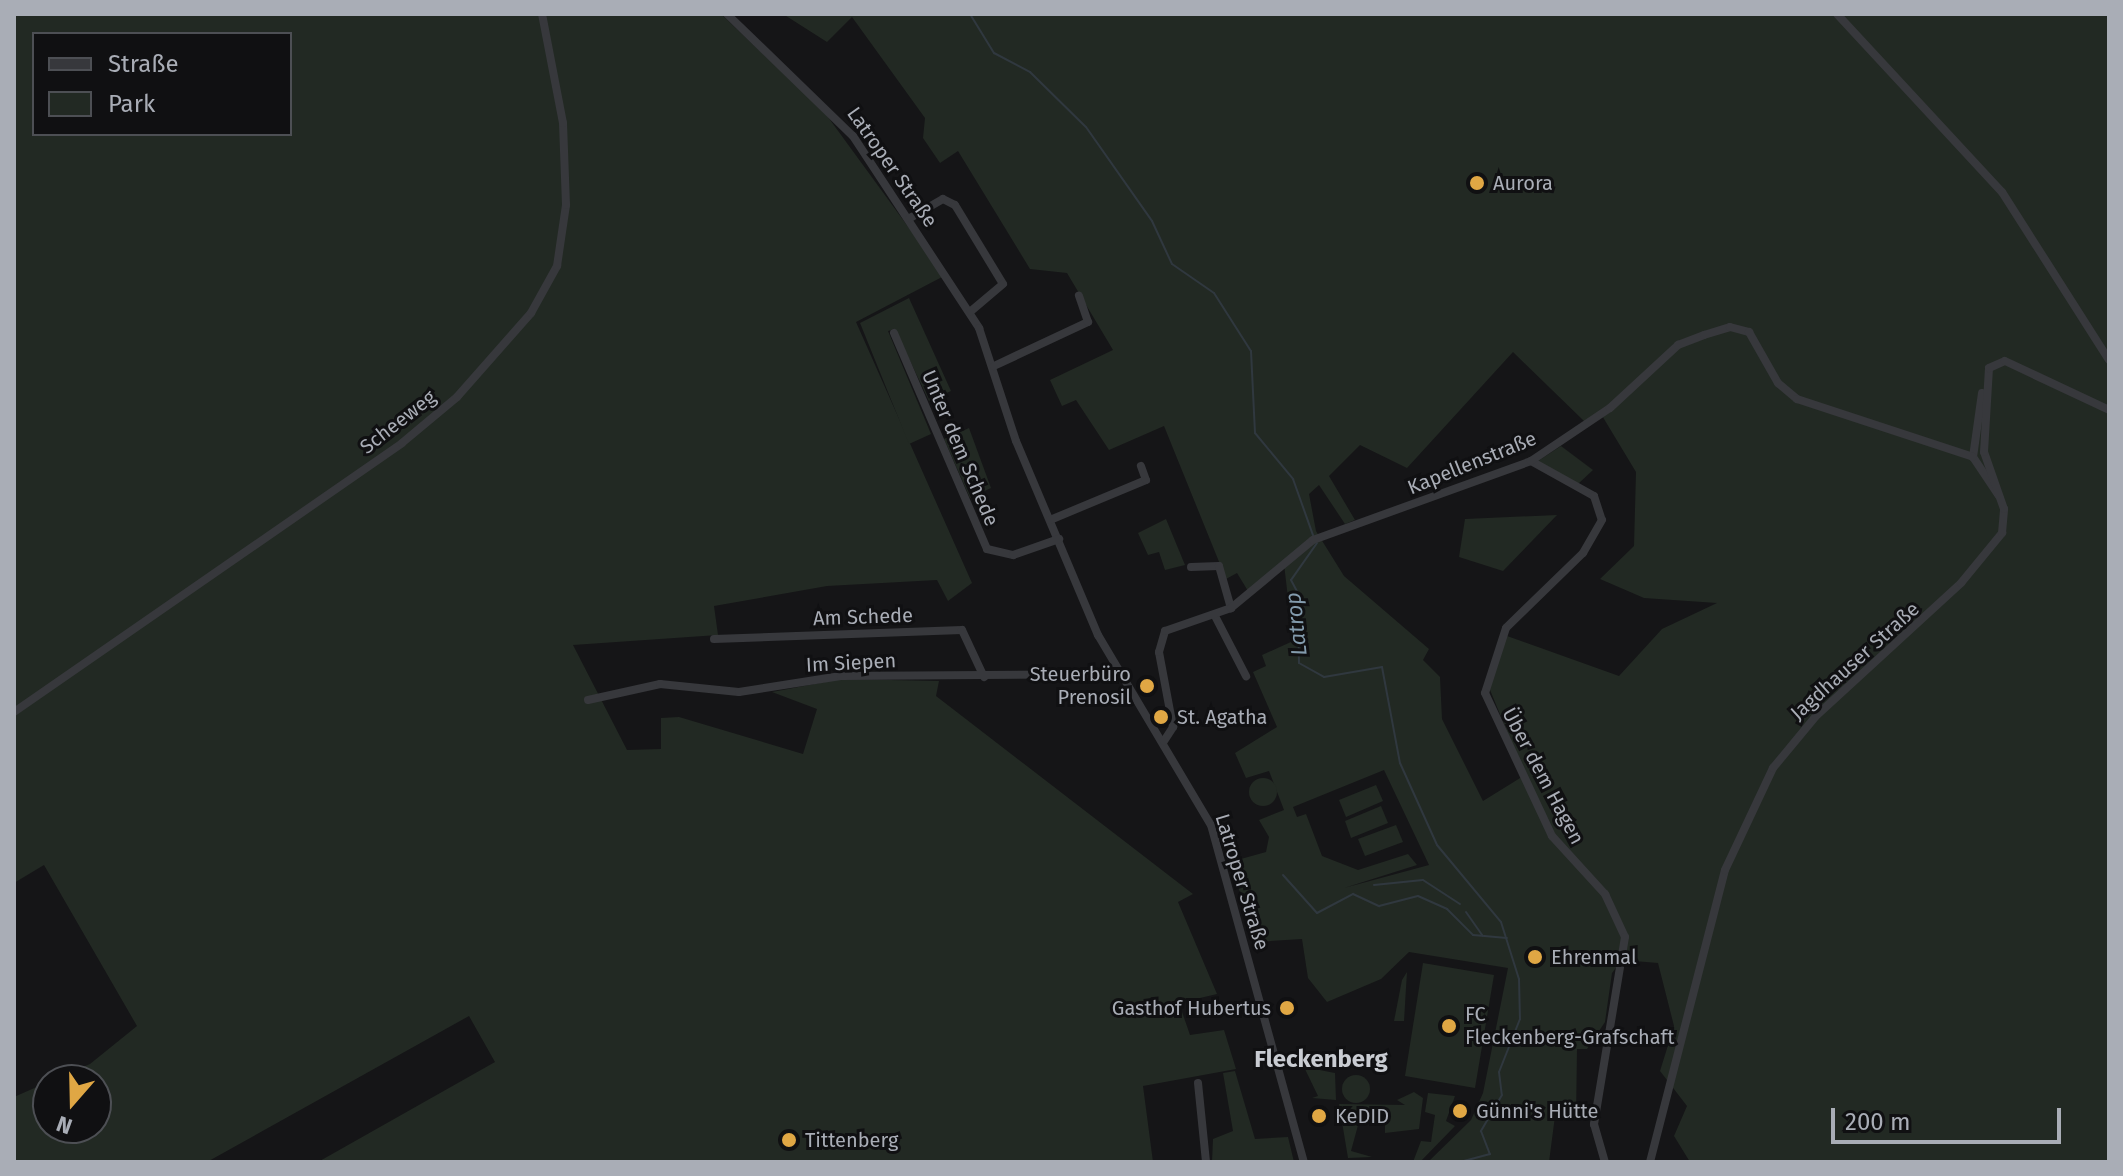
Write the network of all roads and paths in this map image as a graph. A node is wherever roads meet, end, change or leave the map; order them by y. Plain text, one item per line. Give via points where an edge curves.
1 (542, 14) edge
2 (727, 14) edge
3 (1837, 14) edge
4 (910, 218) junction
5 (1079, 296) dead end
6 (971, 311) junction
7 (894, 333) dead end
8 (2109, 360) edge
9 (994, 366) junction
10 (1985, 389) junction
11 (2109, 410) edge
12 (1973, 457) junction
13 (1531, 461) junction
14 (1141, 466) dead end
15 (1999, 496) junction
16 (1050, 520) junction
17 (1059, 539) junction
18 (1191, 567) dead end
19 (1231, 608) junction
20 (1215, 616) junction
21 (714, 639) dead end
22 (1118, 674) junction
23 (1246, 676) dead end
24 (984, 677) junction
25 (588, 700) dead end
26 (14, 712) edge
27 (1164, 741) junction
28 (1198, 1083) dead end
29 (1206, 1162) edge
30 (1304, 1162) edge
31 (1605, 1162) edge
32 (1650, 1162) edge

1 - 26 street, Scheeweg via 563,123 566,205 557,266 531,313 457,397 402,443
2 - 4 street, Latroper Straße via 832,110
3 - 8 street via 2002,192
4 - 6 street, Latroper Straße
4 - 6 street via 943,199 955,205 1003,284
5 - 9 street via 1090,313 1085,324
6 - 9 street, Latroper Straße
7 - 17 street, Unter dem Schede via 987,549 1013,555
9 - 16 street, Latroper Straße
10 - 11 street via 1991,365 2005,361
10 - 12 street
10 - 15 street, Jagdhauser Straße via 1985,458
12 - 13 street, Kapellenstraße via 1797,399 1771,373 1757,338 1730,327 1678,345 1622,399
12 - 15 street
13 - 19 street, Kapellenstraße via 1317,538
13 - 31 street, Über dem Hagen via 1594,496 1602,520 1583,553 1511,621 1485,693 1552,836 1605,894 1625,937 1594,1124
14 - 16 street via 1146,480
15 - 32 street, Jagdhauser Straße via 2005,524 1992,547 1934,611 1816,716 1759,794 1715,903
16 - 17 street, Latroper Straße
17 - 22 street, Latroper Straße
18 - 19 street via 1219,566
19 - 20 street, Kapellenstraße
20 - 23 street
20 - 27 street, Kapellenstraße via 1172,627 1160,639 1173,727
21 - 24 street, Am Schede via 962,630
22 - 24 street, Im Siepen
22 - 27 street, Latroper Straße
24 - 25 street, Im Siepen via 841,676 739,692 660,684
27 - 30 street, Latroper Straße via 1213,833
28 - 29 street

